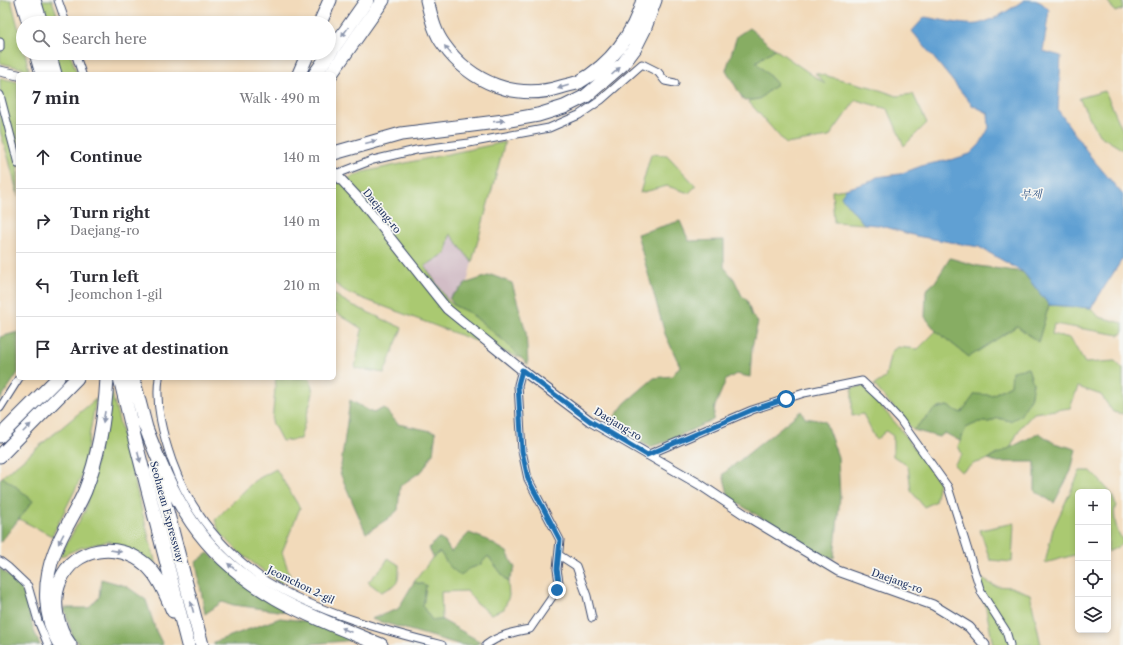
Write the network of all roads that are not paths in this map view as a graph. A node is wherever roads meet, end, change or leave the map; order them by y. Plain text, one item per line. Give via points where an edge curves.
1 (22, 0) edge
2 (34, 0) edge
3 (58, 0) edge
4 (330, 0) edge
5 (367, 0) edge
6 (383, 0) edge
7 (427, 0) edge
8 (643, 0) edge
9 (655, 0) edge
10 (27, 16) edge
11 (39, 16) edge
12 (64, 16) edge
13 (323, 16) edge
14 (0, 42) edge
15 (336, 44) edge
16 (0, 48) edge
17 (38, 60) edge
18 (51, 60) edge
19 (78, 60) edge
20 (305, 60) edge
21 (325, 60) edge
22 (0, 71) edge
23 (41, 72) edge
24 (54, 72) edge
25 (81, 72) edge
26 (300, 72) edge
27 (316, 72) edge
28 (332, 72) edge
29 (15, 75) edge
30 (675, 83) dead end
31 (0, 95) edge
32 (336, 152) edge
33 (16, 156) edge
34 (336, 174) edge
35 (336, 175) edge
36 (522, 370) junction
37 (18, 380) edge
38 (56, 380) edge
39 (75, 380) edge
40 (107, 380) edge
41 (120, 380) edge
42 (133, 380) edge
43 (159, 380) edge
44 (0, 408) edge
45 (143, 420) junction
46 (0, 436) edge
47 (647, 455) junction
48 (0, 456) edge
49 (559, 555) junction
50 (0, 562) edge
51 (592, 618) dead end
52 (48, 645) edge
53 (60, 645) edge
54 (70, 645) edge
55 (187, 645) edge
56 (202, 645) edge
57 (382, 645) edge
58 (442, 645) edge
59 (486, 645) edge
60 (985, 645) edge
61 (1010, 645) edge

1 - 10 highway
2 - 11 highway
3 - 12 street
4 - 13 highway
5 -> 15 highway
6 - 28 highway
8 -> 7 highway via 632,28 617,51 598,68 578,82 551,90 531,92 509,90 491,84 457,62 443,44 432,23
32 -> 9 highway via 401,134 504,121 564,107 586,96 624,64 644,30
14 - 16 street
17 - 23 highway
18 - 24 highway
19 - 25 street
20 - 26 highway
21 -> 27 highway
22 - 29 street
30 - 34 street via 665,81 658,72 642,64 601,100 579,115 549,128 416,150 373,160
31 - 33 street
35 - 36 street, Daejang-ro via 447,309
36 - 47 street, Daejang-ro via 590,421
36 - 49 street via 518,385 522,451 528,479 560,540
37 - 44 street
38 - 46 highway
48 -> 39 highway
40 -> 53 highway via 105,412 94,463 85,491 55,550 50,567 46,601 48,617
41 -> 55 highway, Seohaean Expressway
42 - 45 highway, Seohaean Expressway
43 - 58 street, Jeomchon 2-gil via 158,405 167,446 179,480 209,527 236,558 265,580 326,609
56 -> 45 highway, Seohaean Expressway
57 -> 45 highway via 276,599 218,556 197,530 174,494
47 - 60 street, Daejang-ro via 699,484 838,571 933,605 969,627
47 - 61 street via 752,410 804,393 862,381 900,420 948,487 980,592 1006,631
49 - 51 street via 576,566
49 - 59 street via 557,590 530,629 496,638
50 - 52 street via 28,586
54 -> 55 highway via 56,614 60,581 68,568 81,557 95,551 111,550 132,555 154,574

